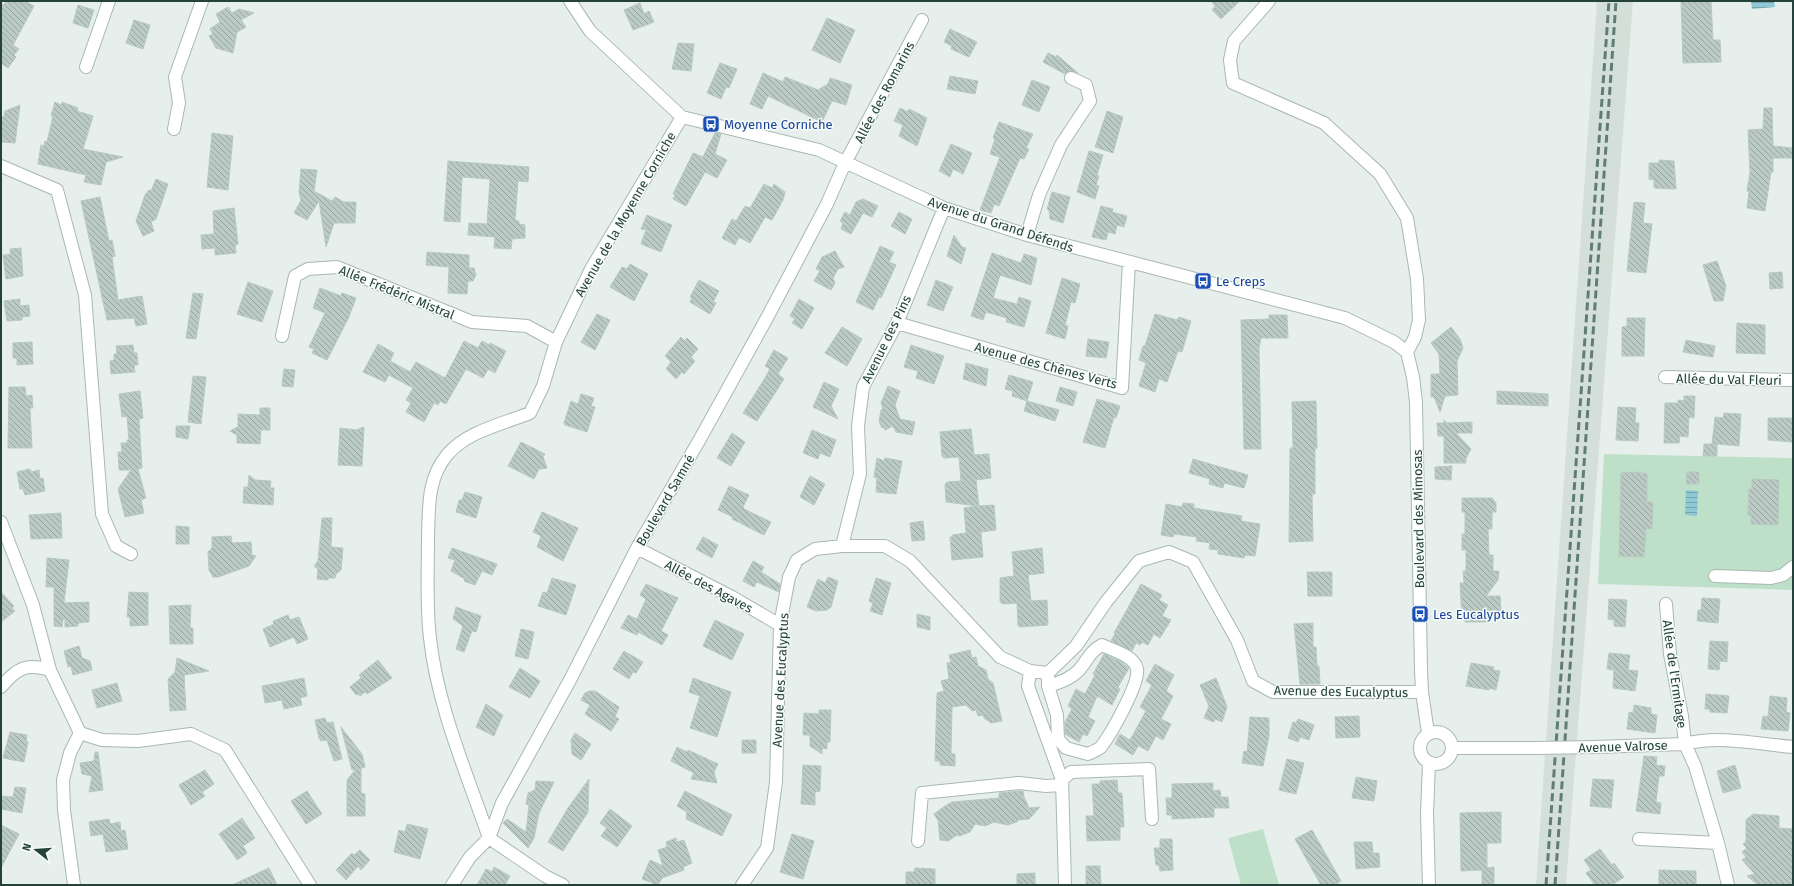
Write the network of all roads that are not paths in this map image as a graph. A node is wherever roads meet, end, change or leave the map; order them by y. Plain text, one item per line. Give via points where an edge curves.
1 (109, 1) edge
2 (202, 1) edge
3 (570, 1) edge
4 (1269, 1) edge
5 (922, 20) dead end
6 (86, 66) dead end
7 (1071, 78) dead end
8 (682, 117) junction
9 (174, 129) dead end
10 (845, 164) junction
11 (1, 166) edge
12 (944, 208) junction
13 (1027, 235) junction
14 (1129, 262) junction
15 (897, 324) junction
16 (282, 336) dead end
17 (556, 342) junction
18 (1407, 352) junction
19 (1665, 377) dead end
20 (1793, 380) edge
21 (1, 522) edge
22 (842, 546) junction
23 (637, 548) junction
24 (131, 554) dead end
25 (1793, 567) edge
26 (1715, 576) dead end
27 (1666, 604) dead end
28 (780, 625) junction
29 (50, 670) junction
30 (1030, 671) junction
31 (1048, 673) junction
32 (1048, 686) junction
33 (1, 687) edge
34 (1422, 692) junction
35 (1428, 733) junction
36 (80, 734) junction
37 (1685, 744) junction
38 (1452, 748) junction
39 (1793, 748) edge
40 (1429, 763) junction
41 (1062, 783) junction
42 (1152, 819) dead end
43 (489, 838) junction
44 (1639, 839) dead end
45 (918, 841) dead end
46 (1718, 842) junction
47 (74, 885) edge
48 (310, 885) edge
49 (452, 885) edge
50 (563, 885) edge
51 (742, 885) edge
52 (1065, 885) edge
53 (1429, 885) edge
54 (1728, 885) edge

1 - 6 street
2 - 9 street via 175,77 179,103
3 - 8 street, Avenue du Grand Défends via 590,31
4 - 18 street via 1234,42 1230,60 1233,83 1324,123 1380,174 1408,218 1417,279 1419,320 1415,337
5 - 10 street, Allée des Romarins
7 - 13 street via 1086,85 1090,101 1061,145 1039,195
8 - 10 street, Avenue du Grand Défends via 819,150
8 - 17 street, Avenue de la Moyenne Corniche via 591,269
10 - 12 street, Avenue du Grand Défends
10 - 23 street, Boulevard Samné via 827,204 768,316
11 - 24 street via 57,190 85,295 102,514 116,546
12 - 13 street, Avenue du Grand Défends
12 - 15 street, Avenue des Pins
13 - 14 street, Avenue du Grand Défends
14 - 15 street, Avenue des Chênes Verts via 1122,388
14 - 18 street, Avenue du Grand Défends via 1345,318 1394,342
15 - 22 street, Avenue des Pins via 863,387 858,426 860,474
16 - 17 street, Allée Frédéric Mistral via 295,276 308,269 337,267 472,322 527,326
17 - 43 street, Avenue de la Moyenne Corniche via 543,386 530,413 464,441 440,464 431,487 428,567 430,638 437,680
18 - 34 street, Boulevard des Mimosas via 1414,377 1416,402
19 - 20 street, Allée du Val Fleuri
21 - 29 street via 33,605
22 - 28 street, Avenue des Eucalyptus via 815,549 797,560 789,577
22 - 30 street, Avenue des Eucalyptus via 885,546 910,561 1000,657
23 - 28 street, Allée des Agaves
23 - 43 street, Boulevard Samné via 570,680 502,803
25 - 26 street via 1783,575 1771,578
27 - 37 street, Allée de l'Ermitage via 1670,654
28 - 51 street, Avenue des Eucalyptus via 776,782 767,848
29 - 33 street via 35,666 13,672
29 - 36 street
30 - 31 street, Avenue des Eucalyptus
30 - 41 street via 1028,686
31 - 32 street
31 - 34 street, Avenue des Eucalyptus via 1076,646 1106,602 1139,562 1169,552 1194,562 1237,640 1253,681 1273,692
32 - 32 street via 1057,715 1058,739 1066,748 1088,754 1100,748 1114,726 1136,681 1137,668 1131,659 1102,645 1093,650 1079,670 1069,678
34 - 35 street, Boulevard des Mimosas
35 - 38 street via 1442,732 1450,739
35 - 40 street via 1420,746 1422,756
36 - 47 street via 70,753 63,780 64,810
36 - 48 street via 102,740 138,741 191,734 225,750
37 - 38 street, Avenue Valrose, bridge
37 - 39 street, Avenue Valrose via 1713,740
37 - 46 street, Allée de l'Ermitage via 1695,766
38 - 40 street via 1445,761
40 - 53 street
41 - 42 street via 1071,772 1149,769
41 - 45 street via 1046,786 1019,783 922,793
41 - 52 street
43 - 49 street via 470,857
43 - 50 street via 545,876
44 - 46 street
46 - 54 street, Allée de l'Ermitage

